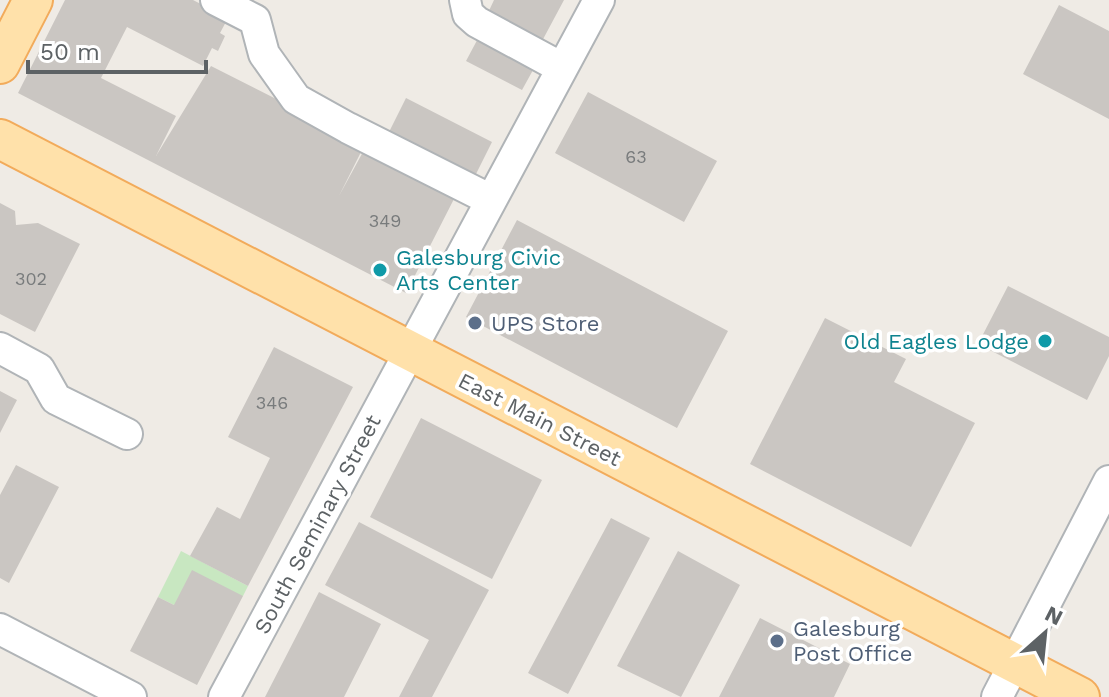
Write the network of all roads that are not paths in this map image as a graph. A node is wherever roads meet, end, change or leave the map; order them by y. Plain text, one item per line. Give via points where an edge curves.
1 (33, 0) edge
2 (216, 0) edge
3 (465, 0) edge
4 (599, 0) edge
5 (0, 64) edge
6 (562, 68) junction
7 (0, 139) edge
8 (491, 200) junction
9 (0, 348) edge
10 (409, 352) junction
11 (127, 434) dead end
12 (1109, 481) edge
13 (0, 629) edge
14 (1014, 662) junction
15 (131, 697) edge
16 (224, 697) edge
17 (997, 697) edge
18 (1080, 697) edge

1 - 5 main road
2 - 8 street via 255,20 264,54 296,99
3 - 6 street via 468,14 477,22
4 - 6 street, South Seminary Street
6 - 8 street, South Seminary Street
7 - 10 main road, East Main Street
8 - 10 street, South Seminary Street
9 - 11 street via 39,369 56,399
10 - 14 main road, East Main Street
10 - 16 street, South Seminary Street
12 - 14 street
13 - 15 street
14 - 17 street
14 - 18 main road, East Main Street

